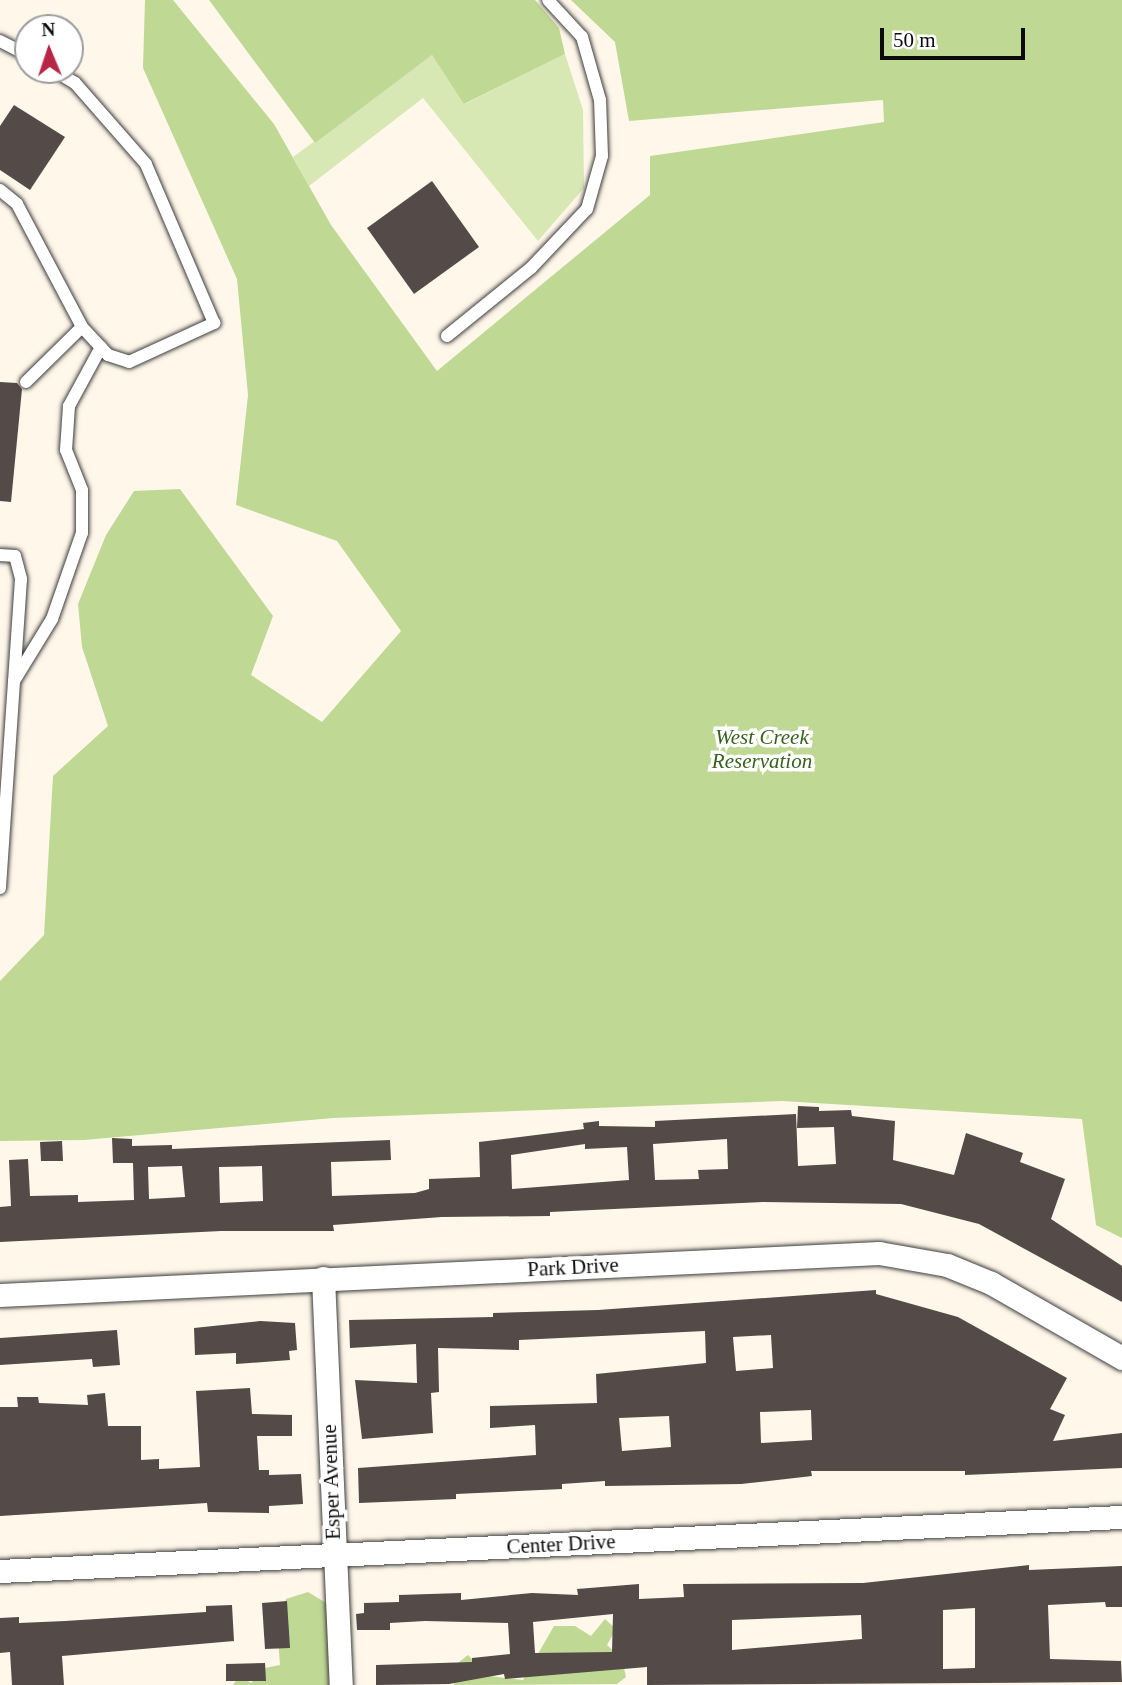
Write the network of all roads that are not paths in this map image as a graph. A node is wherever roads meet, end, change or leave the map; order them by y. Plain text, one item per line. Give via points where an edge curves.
1 (548, 0) edge
2 (76, 84) edge
3 (0, 190) edge
4 (82, 327) junction
5 (447, 336) dead end
6 (101, 347) junction
7 (26, 382) dead end
8 (0, 555) edge
9 (14, 681) junction
10 (0, 888) edge
11 (323, 1278) junction
12 (0, 1295) edge
13 (1122, 1357) edge
14 (1122, 1517) edge
15 (333, 1555) junction
16 (0, 1571) edge
17 (341, 1685) edge

1 - 5 lane via 582,37 600,100 601,156 587,209 531,268
2 - 6 lane via 146,164 214,323 129,362
3 - 4 lane via 17,204
4 - 6 lane
4 - 7 lane
6 - 9 lane via 69,406 66,450 82,490 82,533 52,619
8 - 9 lane via 15,556 21,579
9 - 10 lane
11 - 12 street, Park Drive
11 - 13 street, Park Drive via 879,1254 947,1265 991,1283
11 - 15 street, Esper Avenue
14 - 15 street, Center Drive
15 - 16 street, Center Drive
15 - 17 street, Esper Avenue

